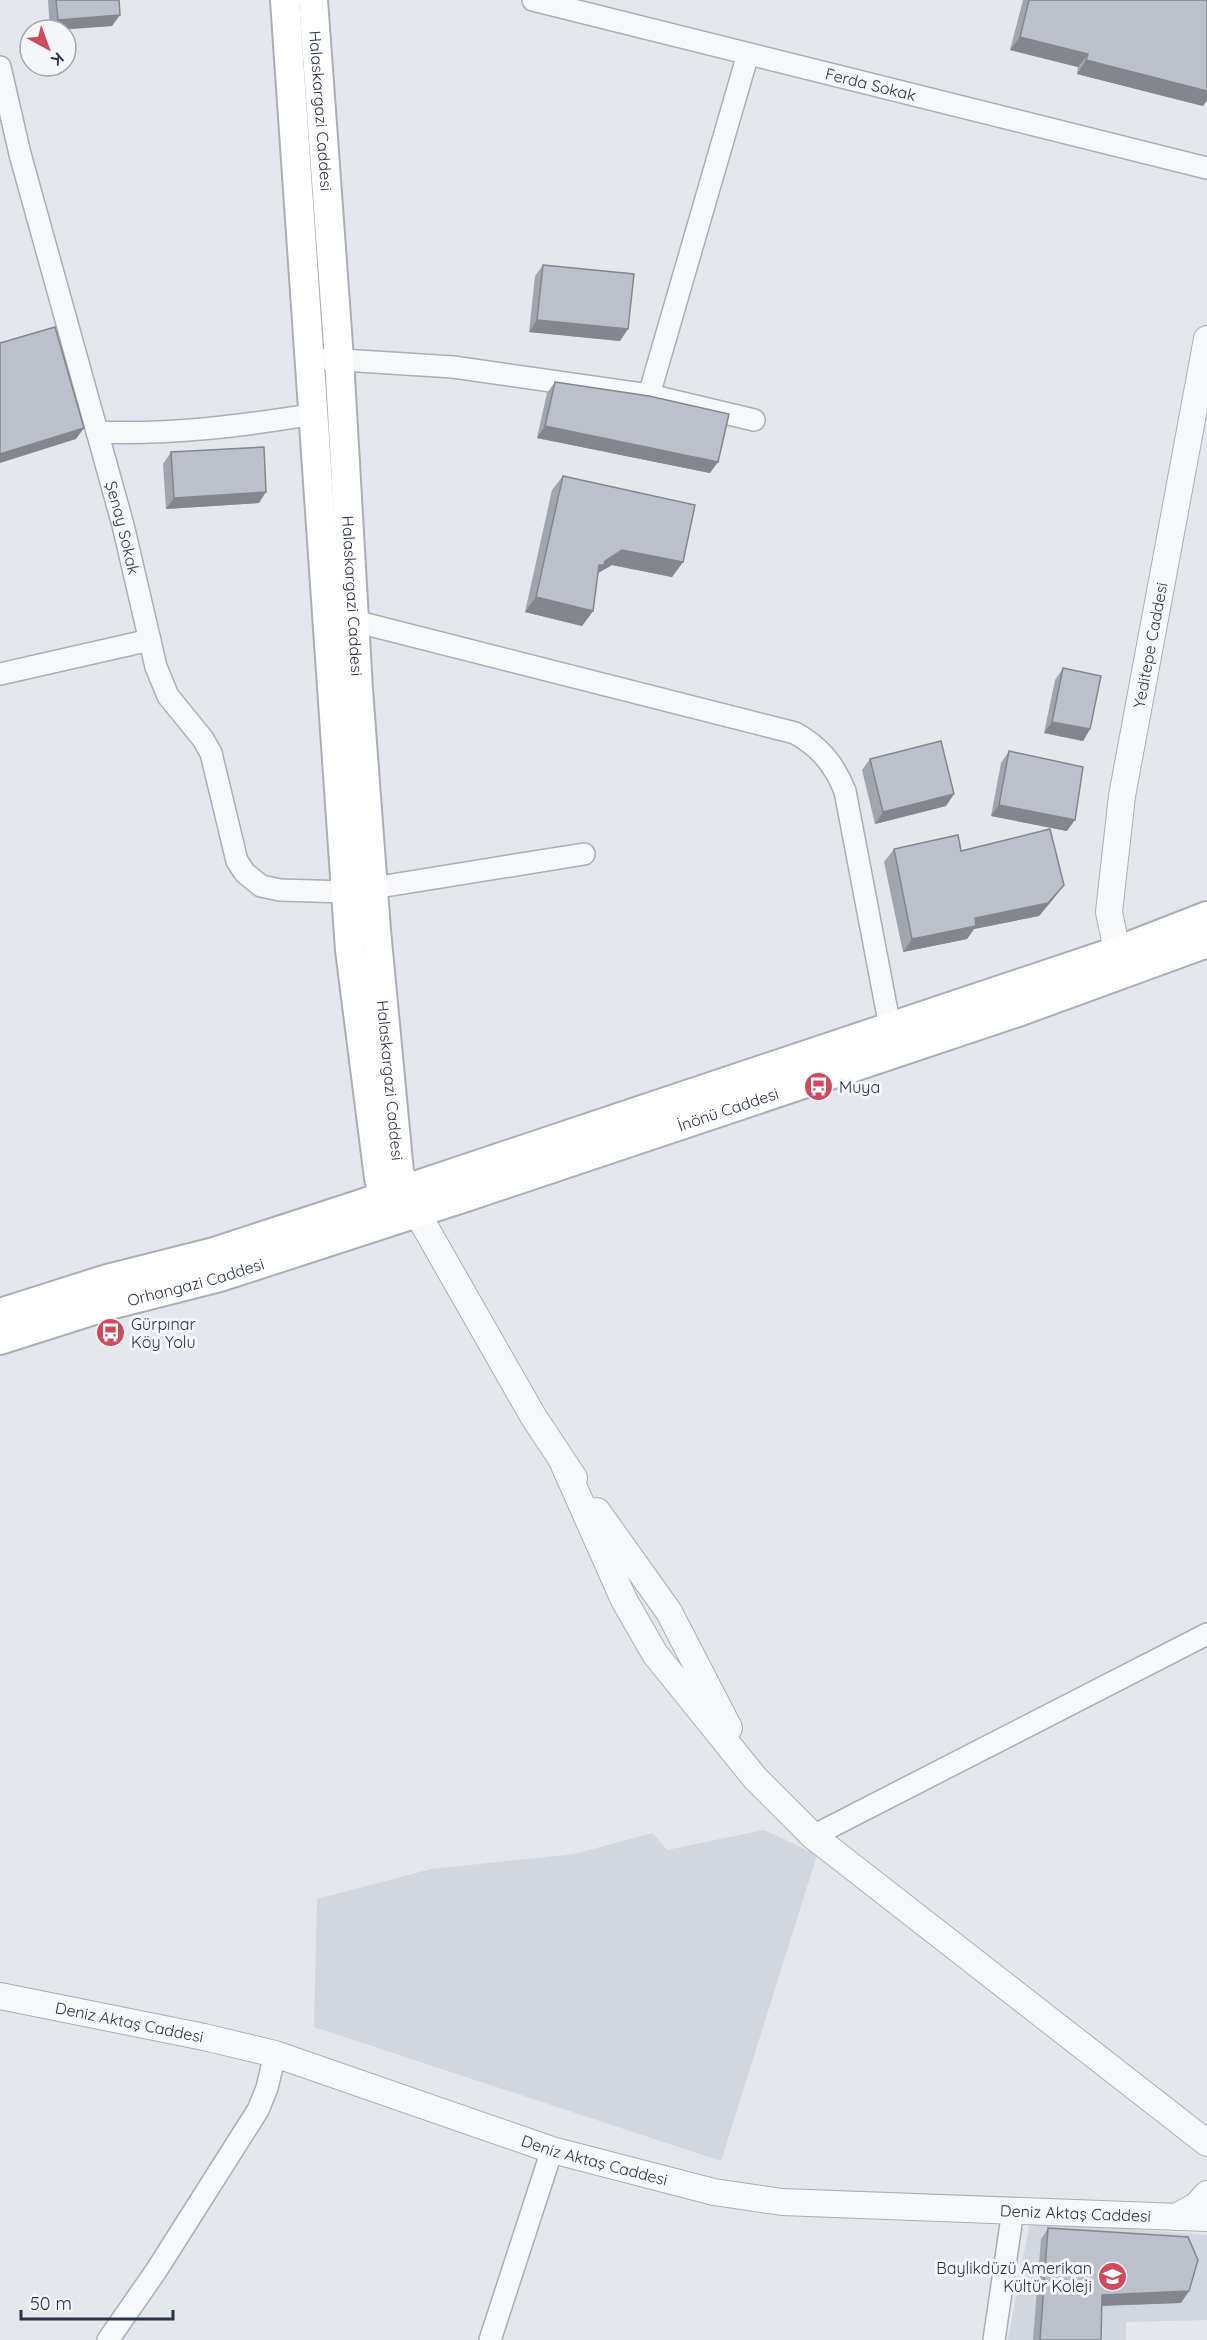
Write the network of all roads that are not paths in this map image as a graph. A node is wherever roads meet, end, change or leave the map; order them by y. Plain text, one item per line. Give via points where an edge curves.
1 (285, 0) edge
2 (313, 0) edge
3 (533, 0) edge
4 (748, 54) junction
5 (0, 67) edge
6 (1207, 168) edge
7 (1207, 339) edge
8 (325, 359) junction
9 (649, 395) junction
10 (315, 414) junction
11 (754, 420) dead end
12 (97, 432) junction
13 (340, 617) junction
14 (150, 640) junction
15 (0, 674) edge
16 (584, 854) dead end
17 (360, 890) junction
18 (1205, 929) edge
19 (1117, 951) junction
20 (1015, 999) junction
21 (893, 1039) junction
22 (398, 1204) junction
23 (10, 1323) edge
24 (1207, 1635) edge
25 (813, 1836) junction
26 (0, 1996) edge
27 (275, 2054) junction
28 (1169, 2115) junction
29 (1207, 2143) edge
30 (552, 2150) junction
31 (1207, 2156) edge
32 (1207, 2194) edge
33 (1013, 2210) junction
34 (1176, 2217) junction
35 (1207, 2218) edge
36 (108, 2340) edge
37 (490, 2340) edge
38 (994, 2340) edge

1 - 8 main road
2 - 8 main road, Halaskargazi Caddesi
3 - 4 street, Ferda Sokak
4 - 6 street, Ferda Sokak
4 - 9 street
5 - 12 street, Şenay Sokak via 20,154
7 - 19 street, Yeditepe Caddesi via 1122,796 1109,912
8 - 9 street via 453,367
8 - 10 main road
8 - 13 main road, Halaskargazi Caddesi
9 - 11 street
10 - 12 street via 242,426 141,434
10 - 13 main road
12 - 14 street, Şenay Sokak
13 - 17 main road
13 - 21 street via 795,733 809,741 832,764 845,791
14 - 15 street
14 - 17 street, Şenay Sokak via 168,696 211,753 237,861 245,873 261,886 280,890
16 - 17 street, Şenay Sokak
17 - 22 main road via 350,950
18 - 19 main road
18 - 20 main road
19 - 20 main road
20 - 21 main road, Orhangazi Caddesi
21 - 22 main road, Orhangazi Caddesi
22 - 23 main road, Orhangazi Caddesi via 217,1264
22 - 25 street via 564,1464 669,1612 755,1779
24 - 25 street
25 - 28 street
26 - 27 street, Deniz Aktaş Caddesi
27 - 30 street, Deniz Aktaş Caddesi
27 - 36 street via 258,2110
28 - 29 street
28 - 31 street via 1193,2135
30 - 33 street, Deniz Aktaş Caddesi via 714,2192 782,2202
30 - 37 street
32 - 34 street via 1196,2206
33 - 34 street, Deniz Aktaş Caddesi
33 - 38 street
34 - 35 street, Deniz Aktaş Caddesi

